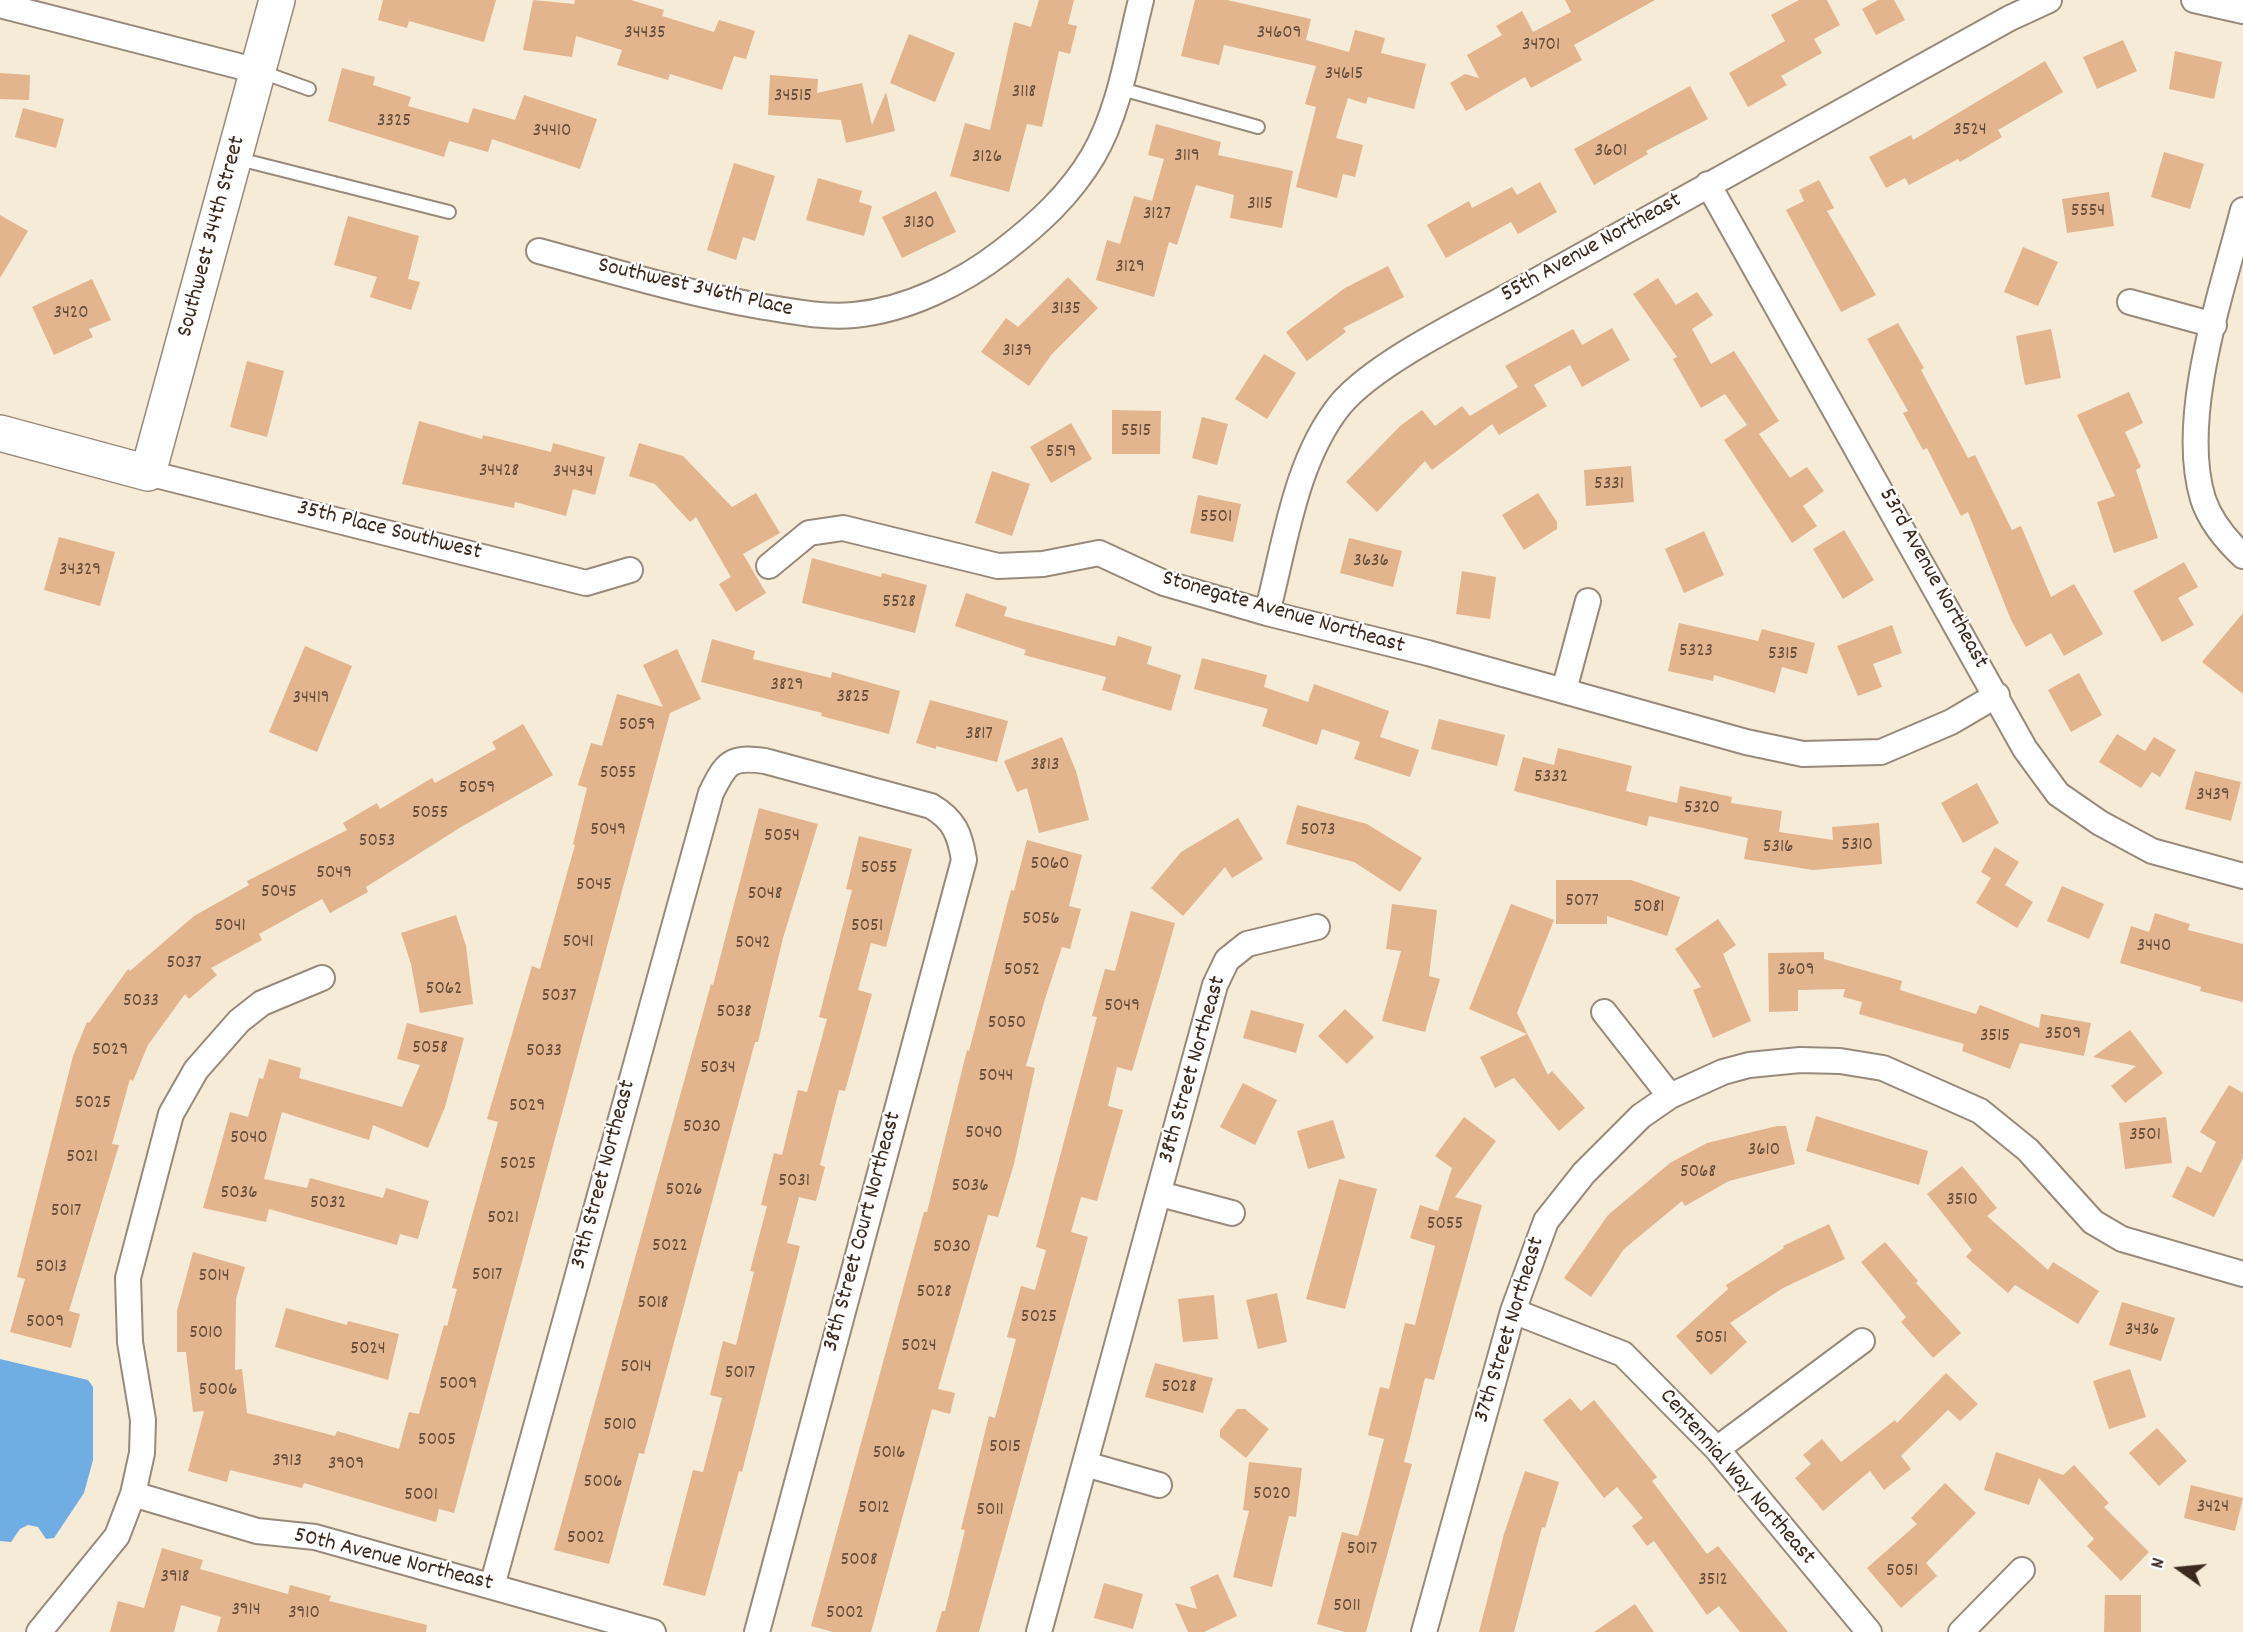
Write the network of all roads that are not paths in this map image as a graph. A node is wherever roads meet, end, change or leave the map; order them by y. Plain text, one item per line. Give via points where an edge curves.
1 (277, 0) edge
2 (1142, 0) edge
3 (2049, 0) edge
4 (2194, 0) edge
5 (0, 5) edge
6 (2243, 11) edge
7 (258, 71) junction
8 (1118, 88) junction
9 (309, 89) dead end
10 (1258, 127) dead end
11 (235, 158) junction
12 (1709, 184) junction
13 (2243, 210) edge
14 (449, 212) dead end
15 (539, 251) dead end
16 (2130, 302) dead end
17 (2214, 325) junction
18 (0, 433) edge
19 (148, 473) junction
20 (2243, 556) edge
21 (769, 566) dead end
22 (630, 570) dead end
23 (1588, 601) dead end
24 (1267, 613) junction
25 (1564, 690) junction
26 (1997, 695) junction
27 (959, 832) joint
28 (2243, 876) edge
29 (1317, 927) dead end
30 (322, 978) dead end
31 (1604, 1012) dead end
32 (1670, 1096) junction
33 (1160, 1194) junction
34 (1232, 1213) dead end
35 (2243, 1274) edge
36 (1513, 1311) junction
37 (1862, 1341) dead end
38 (1717, 1449) junction
39 (1085, 1464) junction
40 (1160, 1485) dead end
41 (133, 1494) junction
42 (2022, 1570) dead end
43 (492, 1586) junction
44 (39, 1632) edge
45 (653, 1632) edge
46 (757, 1632) edge
47 (1039, 1632) edge
48 (1424, 1632) edge
49 (1868, 1632) edge
50 (1961, 1632) edge

1 - 7 street, Southwest 344th Street
2 - 8 street, Southwest 346th Place
3 - 12 street, 55th Avenue Northeast
4 - 6 street
5 - 7 street
7 - 9 lane
7 - 11 street, Southwest 344th Street
8 - 10 lane
8 - 15 street, Southwest 346th Place via 1093,156 1039,224 975,274 889,307 854,315 799,313 676,289
11 - 14 lane
11 - 19 street, Southwest 344th Street
12 - 24 street, 55th Avenue Northeast via 1411,351 1341,403 1309,455
12 - 26 street, 53rd Avenue Northeast
13 - 17 street
16 - 17 street
17 - 20 street via 2197,408 2196,465 2204,501 2220,531
18 - 19 street
19 - 22 street, 35th Place Southwest via 586,583
21 - 24 street, Stonegate Avenue Northeast via 809,533 843,528 998,566 1043,564 1100,553 1164,583
23 - 25 street
24 - 25 street, Stonegate Avenue Northeast
25 - 26 street, Stonegate Avenue Northeast via 1746,742 1826,756 1881,752 1951,722
26 - 28 street, 53rd Avenue Northeast via 2025,749 2058,794 2152,851
27 - 43 street, 39th Street Northeast via 944,814 911,799 765,761 743,758 724,767 711,793
27 - 46 street, 38th Street Court Northeast via 964,860
29 - 33 street, 38th Street Northeast via 1247,944 1227,960 1214,985
30 - 41 street via 261,1003 239,1021 196,1070 171,1114 128,1278 130,1342 144,1420
31 - 32 street
32 - 35 street, 37th Street Northeast via 1749,1065 1800,1060 1883,1068 1980,1111 2028,1150 2093,1222 2122,1240
32 - 36 street, 37th Street Northeast via 1641,1116 1559,1201 1546,1222
33 - 34 street, 38th Street Northeast
33 - 39 street, 38th Street Northeast
36 - 38 street, Centennial Way Northeast via 1623,1354
36 - 48 street, 37th Street Northeast
37 - 38 street
38 - 49 street, Centennial Way Northeast
39 - 40 street
39 - 47 street, 38th Street Northeast
41 - 43 street, 50th Avenue Northeast via 257,1531 315,1537
41 - 44 street via 117,1536
42 - 50 street
43 - 45 street, 50th Avenue Northeast

